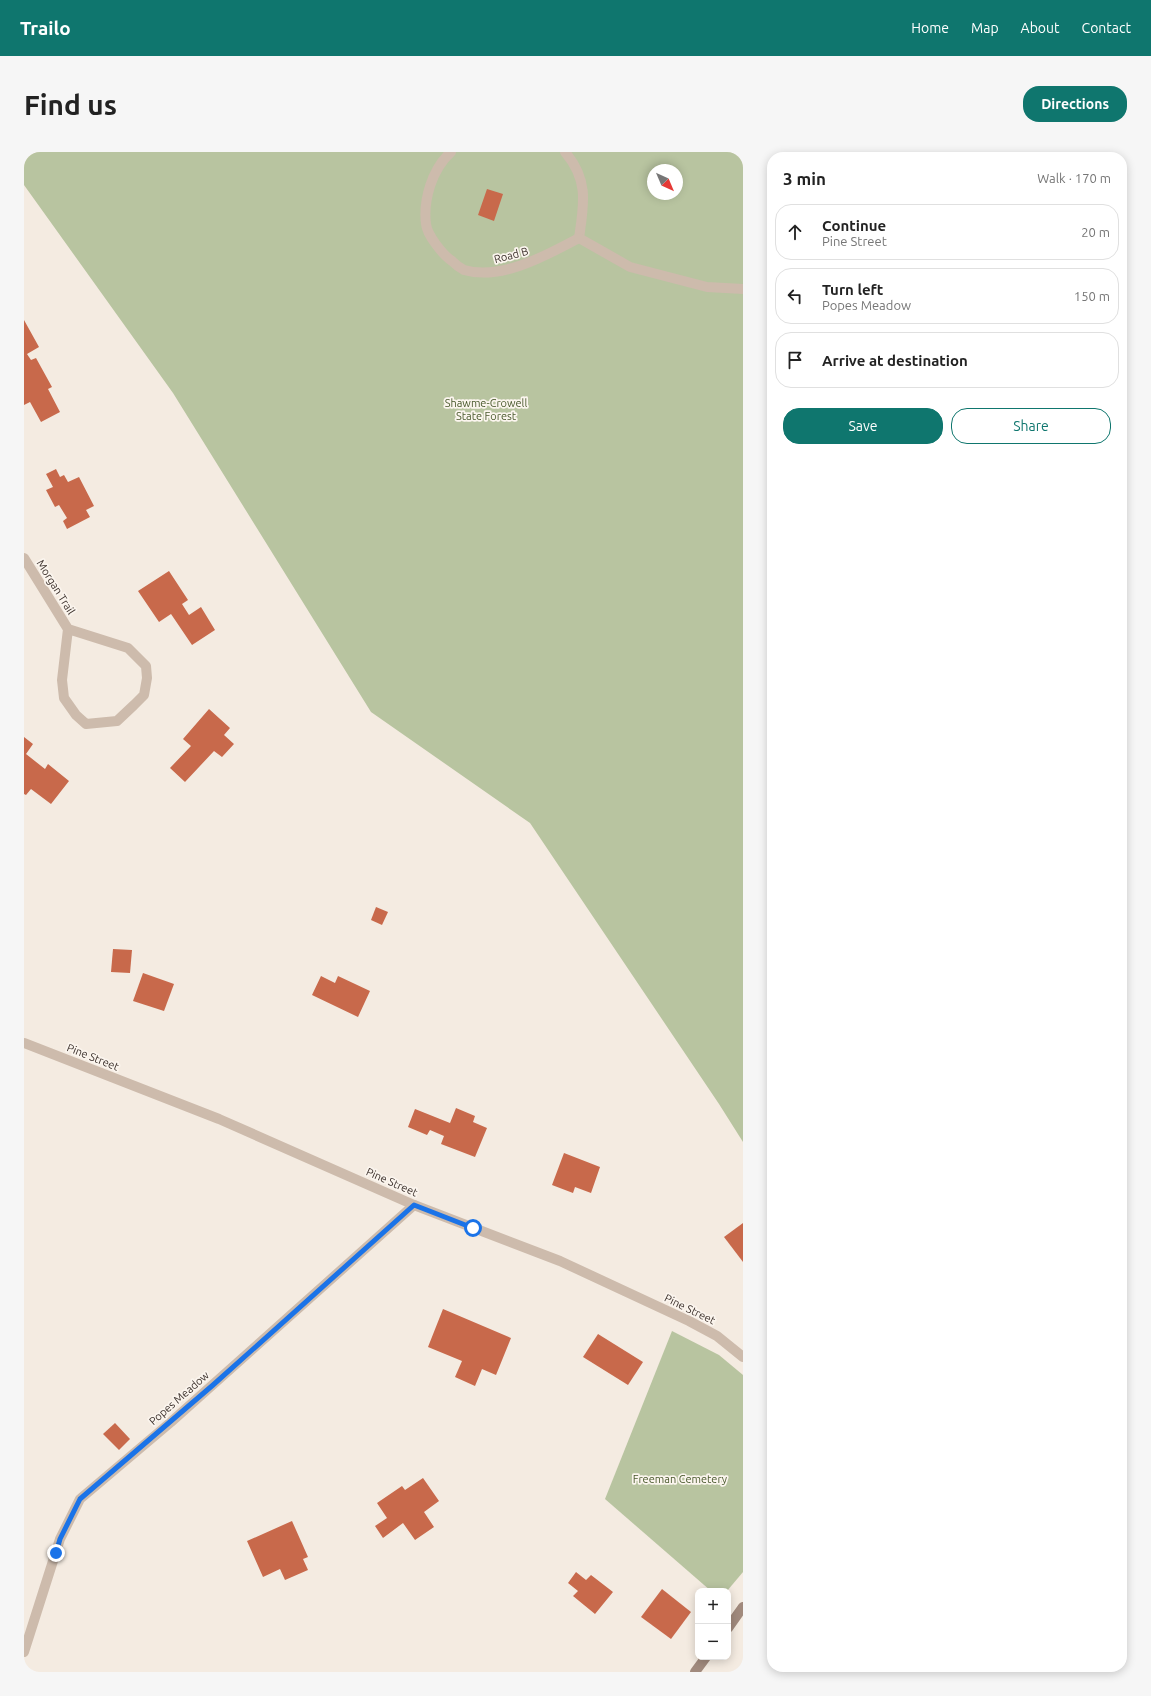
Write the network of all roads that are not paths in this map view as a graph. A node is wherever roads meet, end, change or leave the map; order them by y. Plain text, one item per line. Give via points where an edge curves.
1 (450, 152) edge
2 (565, 152) edge
3 (579, 238) junction
4 (743, 289) edge
5 (24, 558) edge
6 (68, 629) junction
7 (24, 1043) edge
8 (414, 1205) junction
9 (743, 1356) edge
10 (743, 1607) edge
11 (731, 1624) edge
12 (24, 1652) edge
13 (704, 1660) edge
14 (696, 1672) edge

1 - 3 street, Road B via 443,158 431,180 426,206 426,226 443,254 463,270 492,272 536,260
2 - 3 street via 575,163 583,184
3 - 4 street via 630,267 707,287
5 - 6 street, Morgan Trail
6 - 6 street, Morgan Trail via 62,680 64,698 86,724 117,720 144,695 146,666 128,648
7 - 8 street, Pine Street via 219,1119
8 - 9 street, Pine Street via 574,1268 689,1321 717,1336
8 - 12 street, Popes Meadow via 177,1417 80,1499 60,1539
10 - 11 main road
13 - 14 main road

